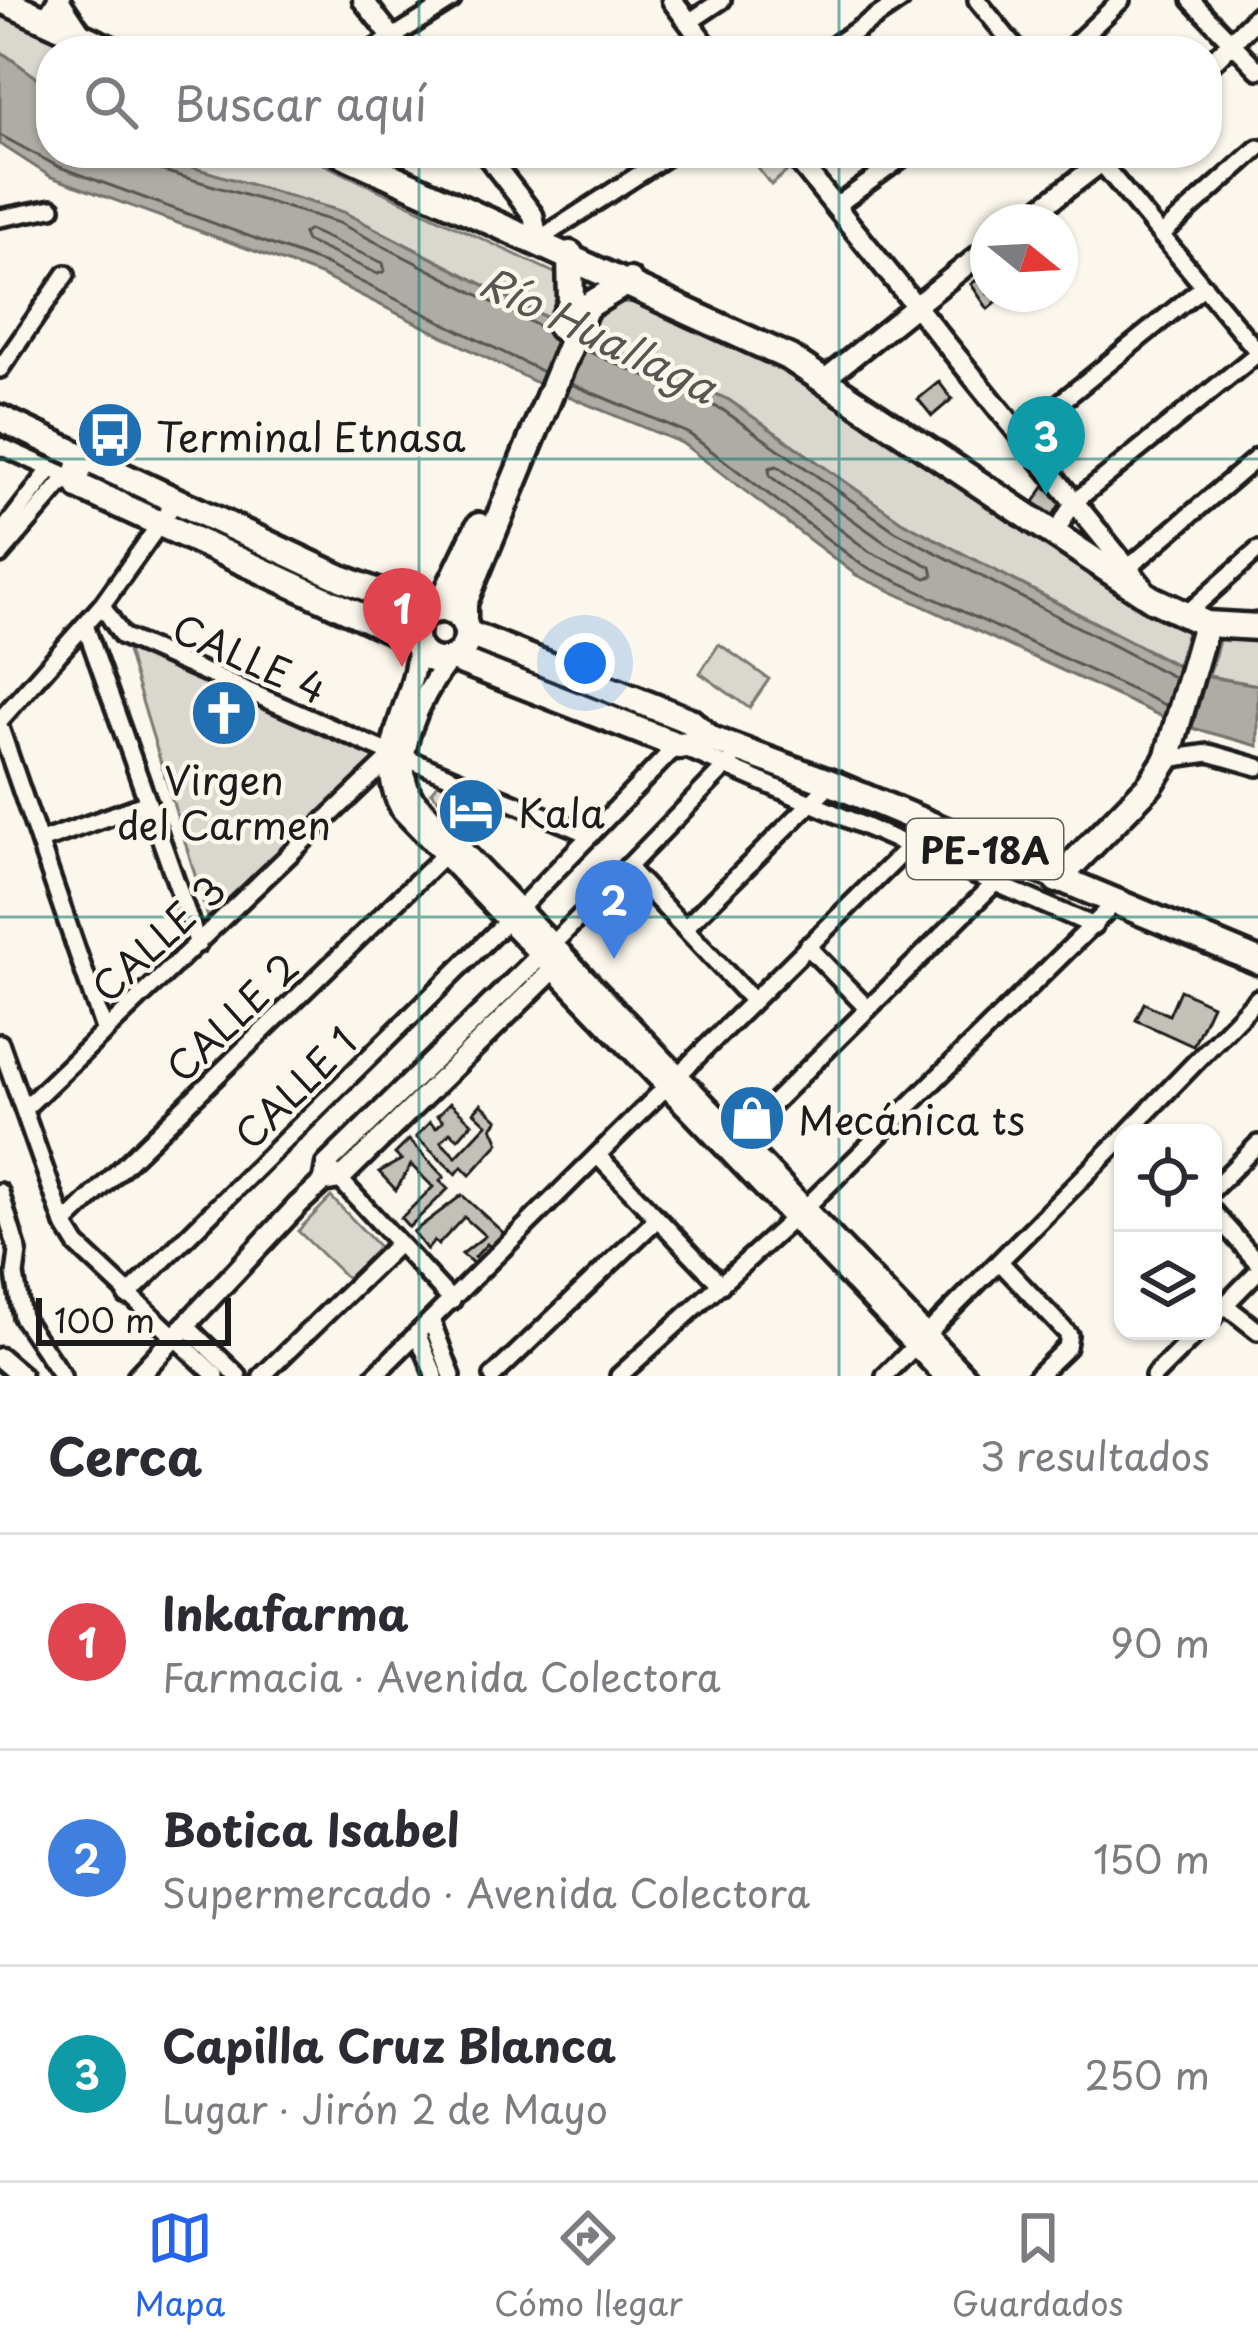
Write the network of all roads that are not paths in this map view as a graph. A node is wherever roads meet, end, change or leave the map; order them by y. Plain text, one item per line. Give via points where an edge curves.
1 (2, 0) edge
2 (60, 0) edge
3 (363, 0) edge
4 (452, 0) edge
5 (672, 0) edge
6 (722, 0) edge
7 (902, 0) edge
8 (977, 0) edge
9 (1120, 0) edge
10 (1191, 0) edge
11 (38, 16) junction
12 (1258, 16) edge
13 (689, 22) junction
14 (81, 36) edge
15 (85, 36) edge
16 (392, 36) edge
17 (408, 36) edge
18 (699, 36) edge
19 (848, 36) edge
20 (1006, 36) edge
21 (1083, 36) edge
22 (1233, 43) junction
23 (1222, 53) edge
24 (1258, 70) edge
25 (1258, 148) edge
26 (374, 168) edge
27 (497, 168) edge
28 (649, 168) edge
29 (804, 168) edge
30 (888, 168) edge
31 (1089, 168) edge
32 (1110, 168) edge
33 (1045, 204) edge
34 (836, 206) junction
35 (52, 208) dead end
36 (0, 218) edge
37 (1161, 235) junction
38 (538, 240) junction
39 (570, 254) junction
40 (970, 262) edge
41 (66, 274) dead end
42 (629, 281) junction
43 (1204, 286) junction
44 (578, 305) junction
45 (912, 305) junction
46 (1258, 353) edge
47 (0, 370) edge
48 (825, 379) junction
49 (0, 418) edge
50 (1019, 436) junction
51 (0, 446) edge
52 (1258, 458) edge
53 (510, 467) junction
54 (50, 470) junction
55 (75, 472) junction
56 (176, 501) junction
57 (1073, 503) junction
58 (162, 526) junction
59 (0, 535) edge
60 (1054, 536) junction
61 (1258, 550) edge
62 (0, 556) edge
63 (1128, 568) junction
64 (1152, 599) junction
65 (102, 605) junction
66 (434, 610) junction
67 (1196, 620) junction
68 (85, 626) junction
69 (1258, 627) edge
70 (466, 628) junction
71 (417, 644) junction
72 (451, 660) junction
73 (690, 721) junction
74 (0, 724) edge
75 (711, 739) junction
76 (680, 746) junction
77 (392, 757) junction
78 (734, 758) junction
79 (1167, 758) junction
80 (1258, 767) edge
81 (831, 783) junction
82 (147, 803) junction
83 (813, 804) junction
84 (931, 825) junction
85 (591, 836) junction
86 (41, 841) junction
87 (910, 846) junction
88 (443, 856) junction
89 (1015, 863) junction
90 (627, 867) junction
91 (1057, 880) junction
92 (995, 884) junction
93 (1114, 904) junction
94 (514, 915) junction
95 (1094, 926) junction
96 (685, 928) junction
97 (198, 944) junction
98 (807, 946) junction
99 (553, 957) junction
100 (1258, 962) edge
101 (1258, 998) edge
102 (752, 1000) junction
103 (868, 1009) junction
104 (105, 1032) junction
105 (0, 1043) edge
106 (672, 1079) junction
107 (24, 1109) junction
108 (1140, 1124) edge
109 (740, 1136) junction
110 (1258, 1144) edge
111 (1114, 1150) edge
112 (598, 1156) junction
113 (329, 1176) junction
114 (1222, 1180) edge
115 (0, 1192) edge
116 (799, 1212) junction
117 (657, 1220) junction
118 (1222, 1223) edge
119 (64, 1224) junction
120 (398, 1244) junction
121 (1000, 1262) junction
122 (1258, 1267) edge
123 (721, 1286) junction
124 (128, 1296) junction
125 (452, 1301) junction
126 (1222, 1308) edge
127 (1222, 1313) edge
128 (431, 1321) junction
129 (178, 1329) junction
130 (1258, 1331) edge
131 (418, 1333) junction
132 (920, 1340) junction
133 (1190, 1340) edge
134 (0, 1358) edge
135 (21, 1376) edge
136 (62, 1376) edge
137 (138, 1376) edge
138 (216, 1376) edge
139 (238, 1376) edge
140 (262, 1376) edge
141 (374, 1376) edge
142 (435, 1376) edge
143 (452, 1376) edge
144 (493, 1376) edge
145 (619, 1376) edge
146 (885, 1376) edge
147 (944, 1376) edge
148 (966, 1376) edge
149 (1037, 1376) edge
150 (1154, 1376) edge

1 - 11 main road
2 - 11 main road via 50,15
2 - 15 street
3 - 16 street
4 - 17 street
5 - 13 street
6 - 13 street
7 - 19 street
8 - 20 street
9 - 21 street
10 - 22 street
11 - 14 main road
12 - 22 street
13 - 18 street
22 - 23 street
22 - 24 street
25 - 37 street
26 - 38 main road
27 - 38 street via 533,215
28 - 38 street
29 - 34 street
30 - 34 street
31 - 33 street
32 - 37 street
34 - 45 street
35 - 36 street
37 - 43 street
38 - 39 main road
39 - 42 main road
39 - 44 main road
40 - 45 street
41 - 47 street
42 - 44 main road
42 - 48 main road
43 - 46 street
43 - 50 street
44 - 53 main road
45 - 48 street
45 - 50 street
46 - 57 street
48 - 60 main road
49 - 55 main road
50 - 57 street
51 - 54 street
52 - 63 street
53 - 66 main road
53 - 70 main road via 464,603
54 - 55 street
54 - 59 street
55 - 56 main road
55 - 58 main road
55 - 62 street
56 - 58 street
56 - 66 main road via 341,578
57 - 60 street
57 - 63 street
58 - 65 street
58 - 71 main road
60 - 64 main road
61 - 67 street
63 - 64 street
64 - 67 main road
65 - 68 street
65 - 77 street, CALLE 4 via 122,637
66 - 70 main road
66 - 71 main road via 417,624
67 - 69 main road
67 - 79 main road via 1198,652
68 - 74 street
68 - 82 street
70 - 72 main road
70 - 73 main road, PE-18A
71 - 72 main road via 430,659
71 - 77 street via 415,682
72 - 76 main road
72 - 77 street
73 - 75 main road, PE-18A
73 - 76 street, CALLE 1
74 - 86 street
75 - 76 main road
75 - 78 main road, PE-18A
76 - 78 street
76 - 85 street, CALLE 1
77 - 85 street, CALLE 4
77 - 88 street via 389,789
77 - 94 street via 413,798
77 - 97 street, CALLE 3
78 - 81 main road, PE-18A
78 - 83 street
78 - 90 street
79 - 80 street via 1209,753
79 - 91 main road
81 - 83 street
81 - 84 main road, PE-18A
82 - 86 street
82 - 97 street
83 - 87 street
83 - 96 street
84 - 87 street
84 - 89 main road, PE-18A
85 - 94 street, CALLE 1
86 - 104 street
87 - 92 street
87 - 98 street
88 - 94 street
88 - 119 street, CALLE 2
89 - 91 main road, PE-18A
89 - 92 street
90 - 96 street
90 - 99 street
91 - 93 main road, PE-18A
92 - 95 street
92 - 103 street
93 - 95 street
93 - 100 main road, PE-18A
94 - 99 street
94 - 124 street, CALLE 1
95 - 116 street
96 - 102 street
97 - 104 street, CALLE 3
98 - 102 street
98 - 103 street
99 - 106 street
99 - 113 street
101 - 108 street
102 - 106 street
103 - 109 street
104 - 107 street, CALLE 3
105 - 107 street
106 - 109 street
106 - 112 street
106 - 116 street
107 - 119 street
109 - 116 street
110 - 114 street
111 - 121 street
112 - 117 street
112 - 125 street
113 - 120 street
113 - 129 street
115 - 136 street via 18,1252 22,1317
116 - 123 street
116 - 132 street
117 - 123 street
117 - 144 street
118 - 122 street
119 - 124 street
120 - 125 street
120 - 140 street
121 - 132 street
121 - 149 street via 1070,1335
122 - 126 street
123 - 145 street
124 - 129 street
125 - 128 street
127 - 130 street
128 - 131 street
128 - 143 street
129 - 137 street
129 - 138 street
129 - 139 street
131 - 141 street
131 - 142 street
132 - 146 street
132 - 147 street
132 - 148 street
133 - 150 street
134 - 135 street

